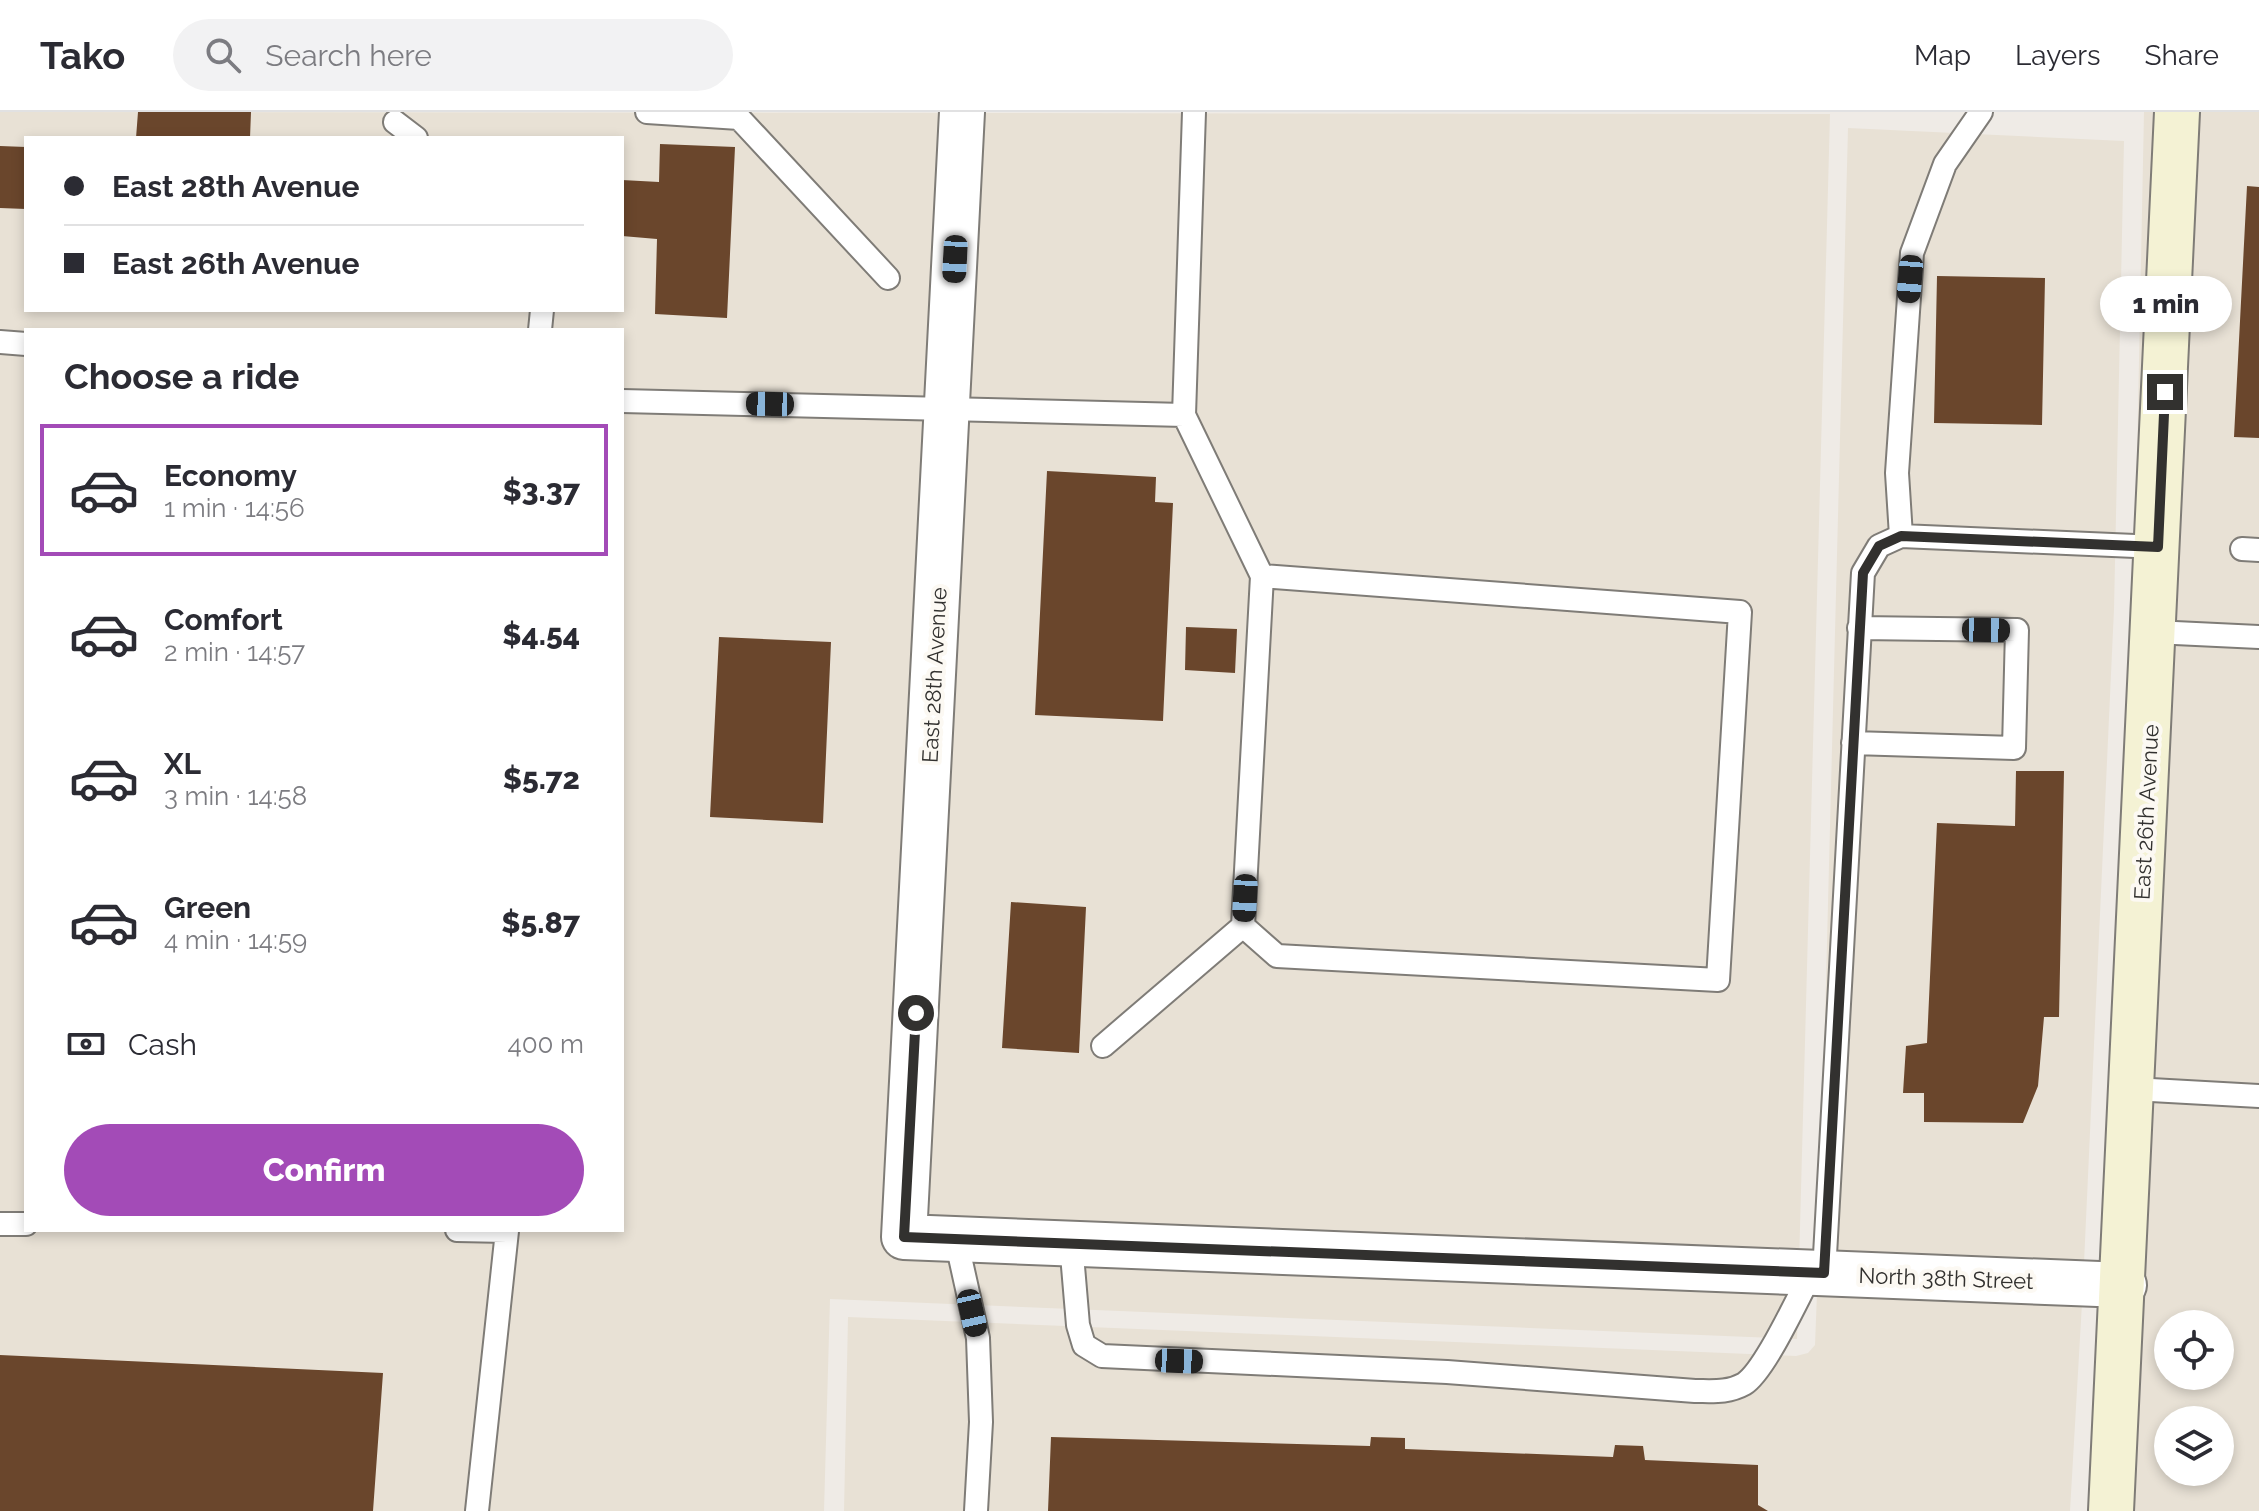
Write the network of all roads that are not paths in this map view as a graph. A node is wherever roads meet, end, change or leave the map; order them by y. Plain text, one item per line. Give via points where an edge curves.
1 (647, 112) edge
2 (962, 112) edge
3 (1194, 112) edge
4 (1981, 112) edge
5 (2177, 112) edge
6 (395, 122) dead end
7 (413, 136) edge
8 (888, 278) dead end
9 (0, 342) edge
10 (24, 344) edge
11 (624, 401) edge
12 (948, 407) junction
13 (1184, 415) junction
14 (1901, 536) junction
15 (2158, 547) junction
16 (1262, 576) junction
17 (1859, 628) junction
18 (2154, 632) junction
19 (2259, 637) edge
20 (1853, 743) junction
21 (1243, 926) junction
22 (1103, 1046) dead end
23 (2133, 1089) junction
24 (2259, 1096) edge
25 (0, 1224) edge
26 (24, 1224) edge
27 (507, 1232) edge
28 (904, 1237) joint
29 (956, 1239) junction
30 (1071, 1243) junction
31 (1818, 1273) junction
32 (2124, 1285) junction
33 (477, 1511) edge
34 (976, 1511) edge
35 (2111, 1511) edge

1 - 8 lane via 739,118
2 - 12 street, East 28th Avenue
3 - 13 lane
4 - 14 lane via 1945,164 1912,253 1897,473
5 - 15 street, East 26th Avenue
6 - 7 lane
9 - 10 lane
11 - 12 lane
12 - 13 lane
12 - 28 street, East 28th Avenue
13 - 16 lane
14 - 15 lane
14 - 17 lane via 1879,546 1863,573
15 - 18 street, East 26th Avenue
16 - 21 lane
16 - 21 lane via 1740,612 1718,980 1277,956
17 - 20 lane
17 - 20 lane via 2017,630 2014,748
18 - 19 lane
18 - 23 street, East 26th Avenue
20 - 31 lane
21 - 22 lane
23 - 24 lane
23 - 32 street, East 26th Avenue
25 - 26 lane
27 - 33 lane
28 - 29 street, North 38th Street
29 - 30 street, North 38th Street
29 - 34 lane via 978,1338
30 - 31 street, North 38th Street
30 - 31 lane via 1078,1325 1084,1345 1102,1356 1447,1372 1695,1391 1726,1391 1746,1383
31 - 32 street, North 38th Street
32 - 35 street, East 26th Avenue

